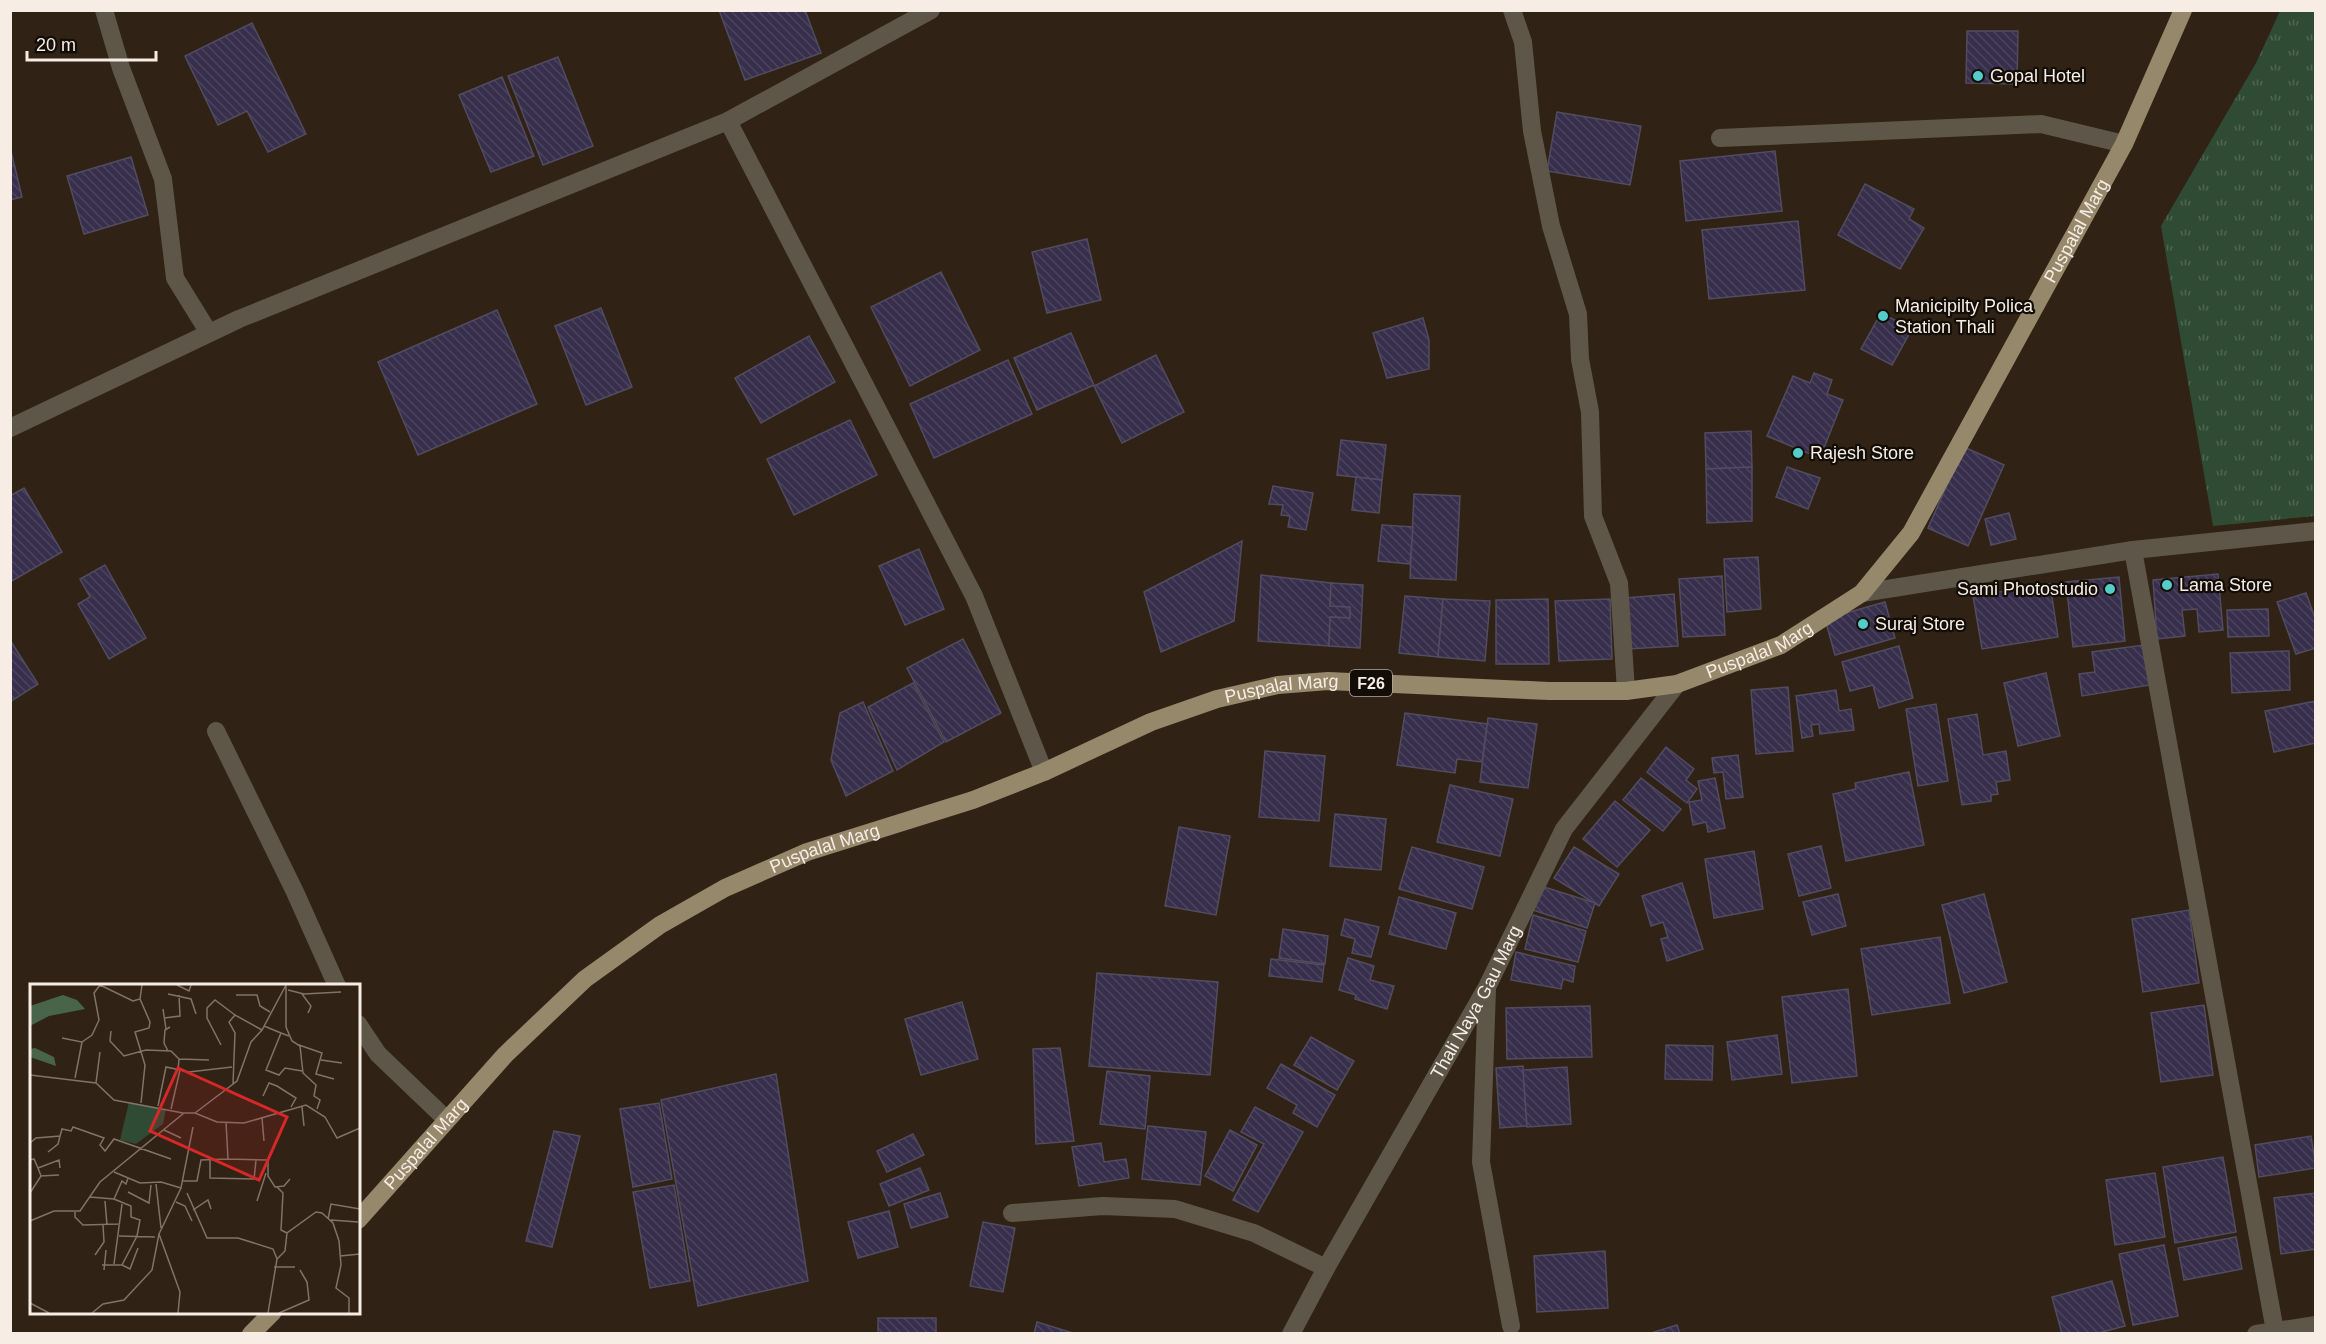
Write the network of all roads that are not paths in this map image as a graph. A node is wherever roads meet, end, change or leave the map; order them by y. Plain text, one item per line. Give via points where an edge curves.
1 (104, 10) edge
2 (931, 10) edge
3 (1512, 10) edge
4 (2183, 10) edge
5 (728, 121) junction
6 (1720, 138) dead end
7 (2124, 144) junction
8 (209, 333) junction
9 (10, 428) edge
10 (2316, 531) edge
11 (2133, 550) junction
12 (1862, 593) junction
13 (1677, 684) junction
14 (1626, 691) junction
15 (216, 731) dead end
16 (1044, 772) junction
17 (336, 984) edge
18 (1487, 987) junction
19 (360, 1027) edge
20 (447, 1120) junction
21 (1012, 1213) dead end
22 (360, 1218) edge
23 (1326, 1268) junction
24 (271, 1314) edge
25 (2316, 1325) edge
26 (1511, 1326) dead end
27 (2275, 1330) junction
28 (251, 1334) edge
29 (1291, 1334) edge
30 (2256, 1334) edge

1 - 8 street via 121,68 163,178 175,278
2 - 5 street
3 - 14 street via 1522,42 1532,131 1551,226 1578,314 1580,359 1590,412 1593,516 1619,583
4 - 7 main road, Puspalal Marg / F26
5 - 8 street
5 - 16 street via 974,596
6 - 7 street via 2041,124
7 - 12 main road, Puspalal Marg / F26 via 1911,532
8 - 9 street
10 - 11 street
11 - 12 street
11 - 27 street
12 - 13 main road, Puspalal Marg / F26 via 1781,645
13 - 14 main road, Puspalal Marg / F26
13 - 18 street, Thali Naya Gau Marg via 1564,829
14 - 16 main road, Puspalal Marg / F26 via 1549,692 1328,681 1278,685 1217,699 1151,723
15 - 17 street
16 - 20 main road, Puspalal Marg / F26 via 973,800 807,852 725,888 660,925 585,979 505,1055
18 - 23 street, Thali Naya Gau Marg
18 - 26 street via 1481,1162
19 - 20 street via 378,1054
20 - 22 main road, Puspalal Marg / F26
21 - 23 street via 1103,1206 1175,1209 1254,1233
23 - 29 street, Thali Naya Gau Marg
24 - 28 main road
25 - 27 street
27 - 30 street

